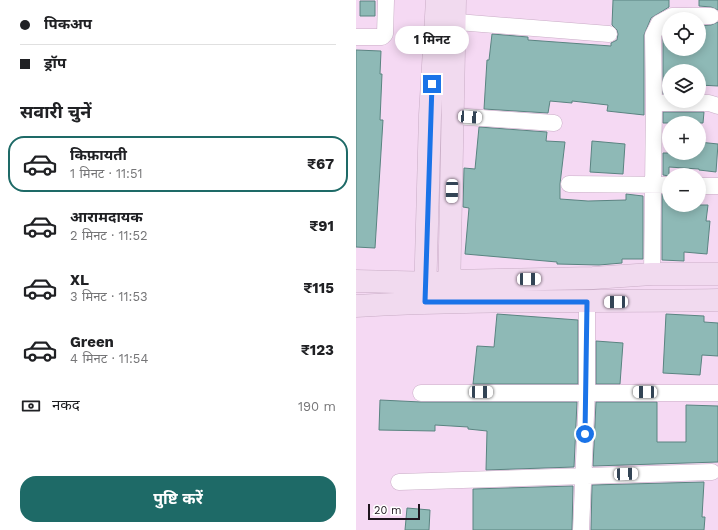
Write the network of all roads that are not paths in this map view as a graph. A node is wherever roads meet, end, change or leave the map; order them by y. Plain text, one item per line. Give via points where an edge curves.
1 (386, 0) edge
2 (455, 0) edge
3 (443, 14) edge
4 (711, 16) dead end
5 (609, 34) dead end
6 (356, 37) edge
7 (654, 103) junction
8 (718, 106) edge
9 (453, 116) junction
10 (554, 123) dead end
11 (569, 184) dead end
12 (653, 185) junction
13 (662, 185) edge
14 (706, 186) edge
15 (718, 186) edge
16 (652, 274) junction
17 (718, 274) edge
18 (356, 281) edge
19 (449, 291) junction
20 (425, 292) junction
21 (718, 300) edge
22 (587, 302) junction
23 (356, 306) edge
24 (587, 392) junction
25 (421, 393) dead end
26 (718, 393) edge
27 (712, 472) dead end
28 (583, 476) junction
29 (399, 482) dead end
30 (581, 530) edge

1 - 6 street via 385,34
2 - 3 street
3 - 5 street
3 - 9 street
3 - 20 street via 430,115
4 - 7 street via 672,16 659,23 653,36
7 - 8 street via 709,102
7 - 12 street
9 - 10 street
9 - 19 street
11 - 12 street
12 - 13 street
12 - 16 street
14 - 15 street
16 - 17 street
16 - 19 street
18 - 20 street
19 - 20 street via 436,283
19 - 22 street
20 - 23 street
21 - 22 street
22 - 24 street
24 - 25 street
24 - 26 street
24 - 28 street
27 - 28 street
28 - 29 street
28 - 30 street

